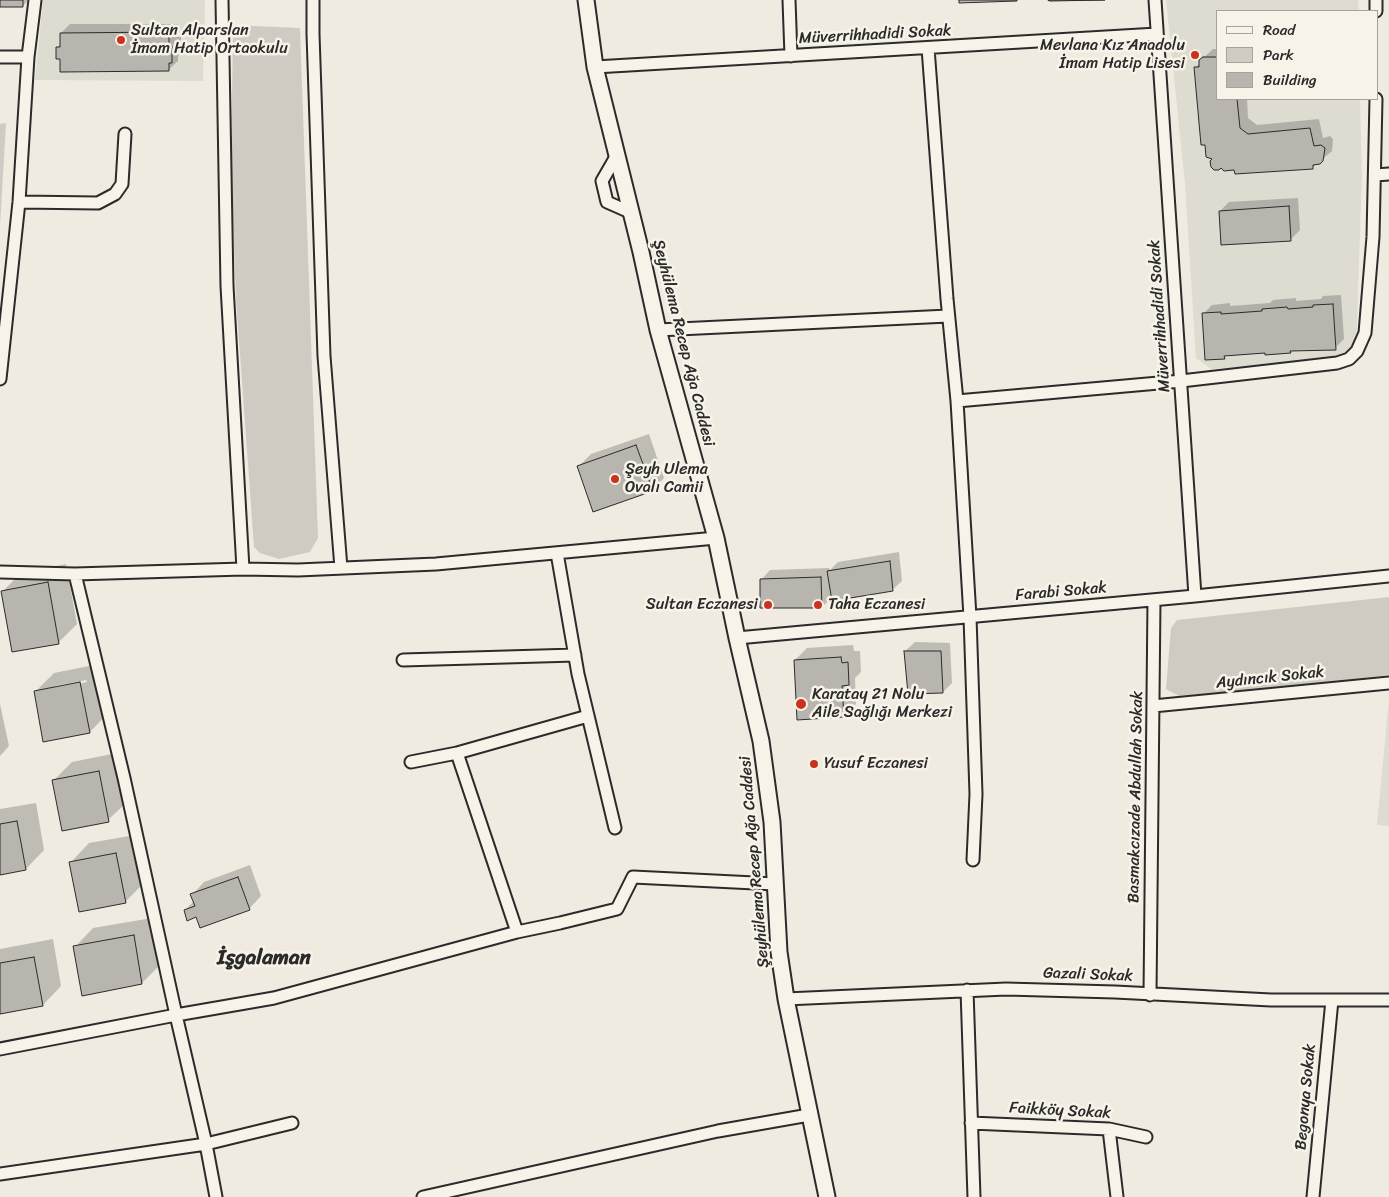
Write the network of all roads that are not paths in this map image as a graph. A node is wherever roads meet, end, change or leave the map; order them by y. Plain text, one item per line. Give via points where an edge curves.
1 (35, 0) edge
2 (222, 0) edge
3 (313, 0) edge
4 (586, 0) edge
5 (789, 0) edge
6 (1154, 0) edge
7 (1157, 34) junction
8 (928, 48) junction
9 (791, 56) junction
10 (0, 57) edge
11 (28, 57) junction
12 (595, 67) junction
13 (1376, 100) edge
14 (125, 134) dead end
15 (617, 155) junction
16 (1389, 174) edge
17 (1374, 175) junction
18 (18, 202) junction
19 (632, 213) junction
20 (948, 316) junction
21 (658, 330) junction
22 (0, 379) edge
23 (1181, 381) junction
24 (957, 401) junction
25 (716, 538) junction
26 (557, 553) junction
27 (341, 568) junction
28 (243, 569) junction
29 (0, 572) edge
30 (75, 574) junction
31 (1389, 576) edge
32 (1195, 596) junction
33 (1154, 600) junction
34 (970, 617) junction
35 (737, 638) junction
36 (575, 655) junction
37 (403, 660) dead end
38 (1389, 683) edge
39 (1154, 706) junction
40 (588, 716) junction
41 (457, 753) junction
42 (411, 762) dead end
43 (615, 828) dead end
44 (973, 860) dead end
45 (775, 884) junction
46 (517, 932) junction
47 (967, 990) junction
48 (1150, 994) junction
49 (786, 999) junction
50 (1332, 1000) junction
51 (1389, 1000) edge
52 (176, 1015) junction
53 (0, 1049) edge
54 (809, 1115) junction
55 (292, 1123) dead end
56 (971, 1123) junction
57 (1110, 1129) junction
58 (1146, 1137) dead end
59 (206, 1144) junction
60 (0, 1174) edge
61 (216, 1197) edge
62 (423, 1197) edge
63 (827, 1197) edge
64 (974, 1197) edge
65 (1117, 1197) edge
66 (1313, 1197) edge

1 - 11 street
2 - 28 street via 227,286
3 - 27 street via 324,356
4 - 12 street, Şeyhülema Recep Ağa Caddesi
5 - 9 street
6 - 7 street, Müverrihhadidi Sokak
7 - 8 street, Müverrihhadidi Sokak
7 - 23 street, Müverrihhadidi Sokak
8 - 9 street, Müverrihhadidi Sokak
8 - 20 street
9 - 12 street, Müverrihhadidi Sokak
10 - 11 street
11 - 18 street
12 - 15 street, Şeyhülema Recep Ağa Caddesi
13 - 17 street
14 - 18 street via 122,184 115,194 98,203
15 - 19 street, Şeyhülema Recep Ağa Caddesi
15 - 19 street via 602,181 607,202
16 - 17 street
17 - 23 street via 1373,237 1365,333 1357,351 1349,359 1337,363
18 - 22 street
19 - 21 street, Şeyhülema Recep Ağa Caddesi
20 - 21 street
20 - 24 street
21 - 25 street, Şeyhülema Recep Ağa Caddesi
23 - 24 street
23 - 32 street, Müverrihhadidi Sokak
24 - 34 street
25 - 26 street
25 - 35 street, Şeyhülema Recep Ağa Caddesi
26 - 27 street via 436,564
26 - 36 street
27 - 28 street
28 - 30 street
29 - 30 street
30 - 52 street
31 - 32 street, Farabi Sokak
32 - 33 street, Farabi Sokak
33 - 34 street, Farabi Sokak
33 - 39 street, Basmakcızade Abdullah Sokak
34 - 35 street, Farabi Sokak
34 - 44 street via 976,794
35 - 45 street, Şeyhülema Recep Ağa Caddesi via 761,741 772,822
36 - 37 street
36 - 40 street
38 - 39 street, Aydıncık Sokak
39 - 48 street, Basmakcızade Abdullah Sokak
40 - 41 street
40 - 43 street
41 - 42 street
41 - 46 street
45 - 46 street via 633,877 617,908
45 - 49 street, Şeyhülema Recep Ağa Caddesi
46 - 52 street via 274,998
47 - 48 street, Gazali Sokak
47 - 49 street, Gazali Sokak
47 - 56 street
48 - 50 street, Gazali Sokak
49 - 54 street, Şeyhülema Recep Ağa Caddesi
50 - 51 street, Gazali Sokak
50 - 66 street, Begonya Sokak
52 - 53 street
52 - 59 street
54 - 62 street via 718,1131
54 - 63 street, Şeyhülema Recep Ağa Caddesi
55 - 59 street
56 - 57 street, Faikköy Sokak
56 - 64 street
57 - 58 street, Faikköy Sokak
57 - 65 street
59 - 60 street
59 - 61 street

